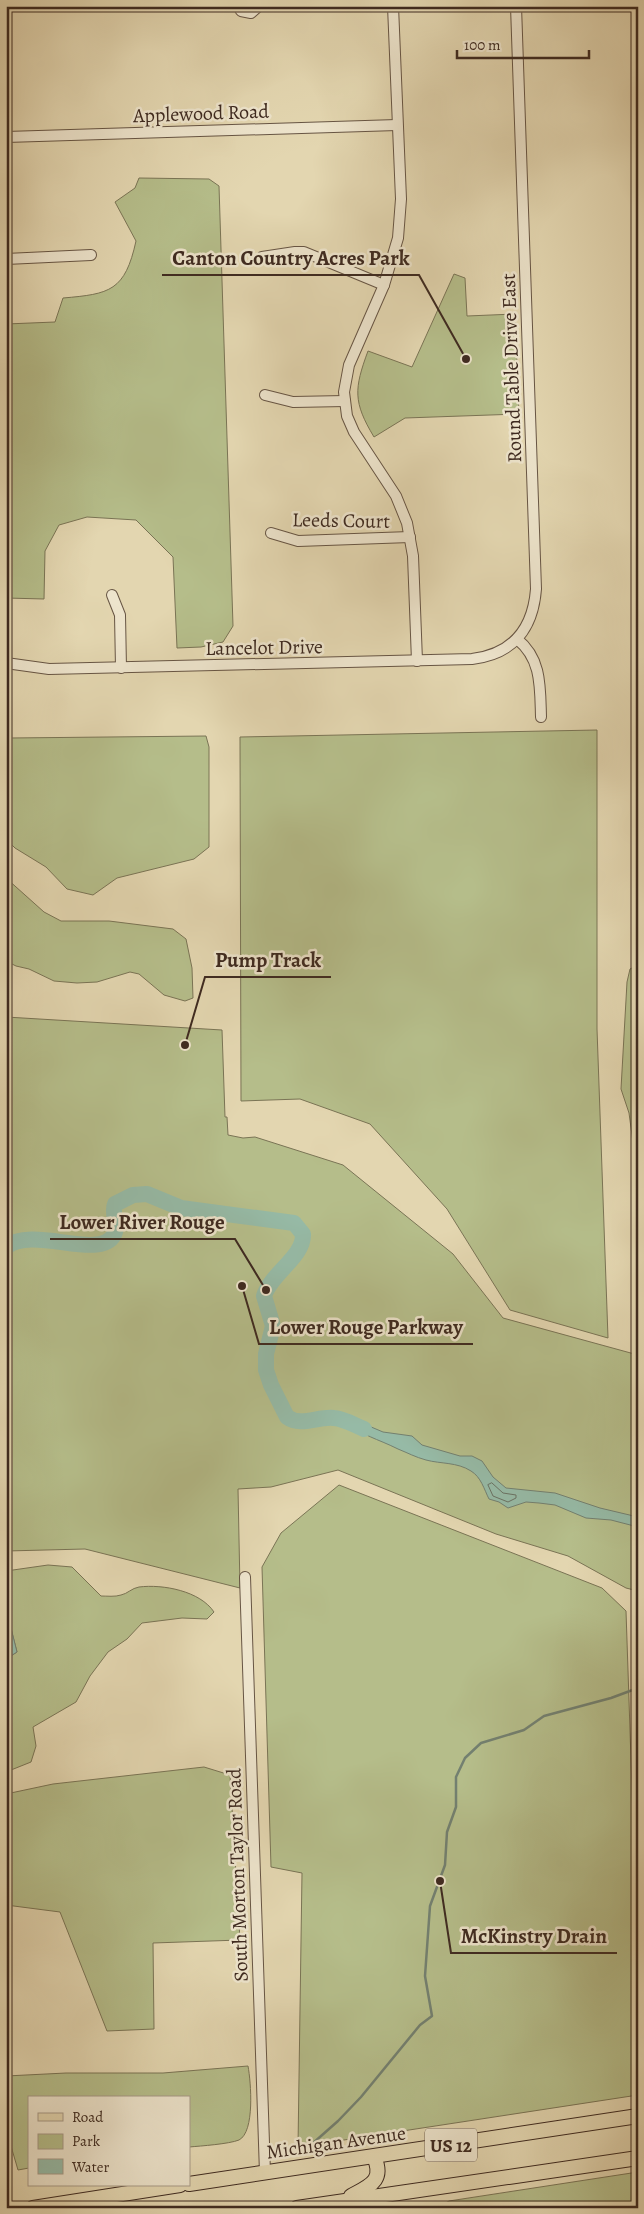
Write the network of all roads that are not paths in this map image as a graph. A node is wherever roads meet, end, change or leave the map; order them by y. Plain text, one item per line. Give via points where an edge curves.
1 (238, 6) edge
2 (259, 6) edge
3 (393, 6) edge
4 (516, 6) edge
5 (397, 125) junction
6 (6, 137) edge
7 (91, 256) dead end
8 (262, 257) dead end
9 (6, 259) edge
10 (384, 285) junction
11 (265, 394) dead end
12 (345, 401) junction
13 (271, 533) dead end
14 (410, 537) junction
15 (112, 595) dead end
16 (517, 639) junction
17 (417, 661) junction
18 (6, 663) edge
19 (121, 668) junction
20 (541, 717) dead end
21 (245, 1577) dead end
22 (638, 2116) edge
23 (374, 2156) junction
24 (638, 2158) edge
25 (265, 2173) junction
26 (190, 2184) edge
27 (174, 2186) edge
28 (344, 2200) junction
29 (33, 2208) edge
30 (297, 2208) edge

1 - 2 street via 250,13
3 - 5 street
4 - 16 street, Round Table Drive East via 536,589 532,616
5 - 6 street, Applewood Road
5 - 10 street via 400,223
7 - 9 street
8 - 10 street via 304,252
10 - 12 street via 349,365
11 - 12 street via 293,402
12 - 14 street via 354,432 396,496
13 - 14 street, Leeds Court via 298,540
14 - 17 street
15 - 19 street via 120,615
16 - 17 street, Lancelot Drive via 501,651 483,658
16 - 20 street via 530,652 537,666
17 - 19 street, Lancelot Drive
18 - 19 street, Lancelot Drive via 49,669
21 - 25 street, South Morton Taylor Road
22 - 23 main road, Michigan Avenue / US 12
23 - 25 main road, Michigan Avenue / US 12
23 - 28 main road via 378,2170 374,2182
24 - 28 main road, US 12
25 - 26 main road, Michigan Avenue / US 12
27 - 29 main road
28 - 30 main road, US 12

